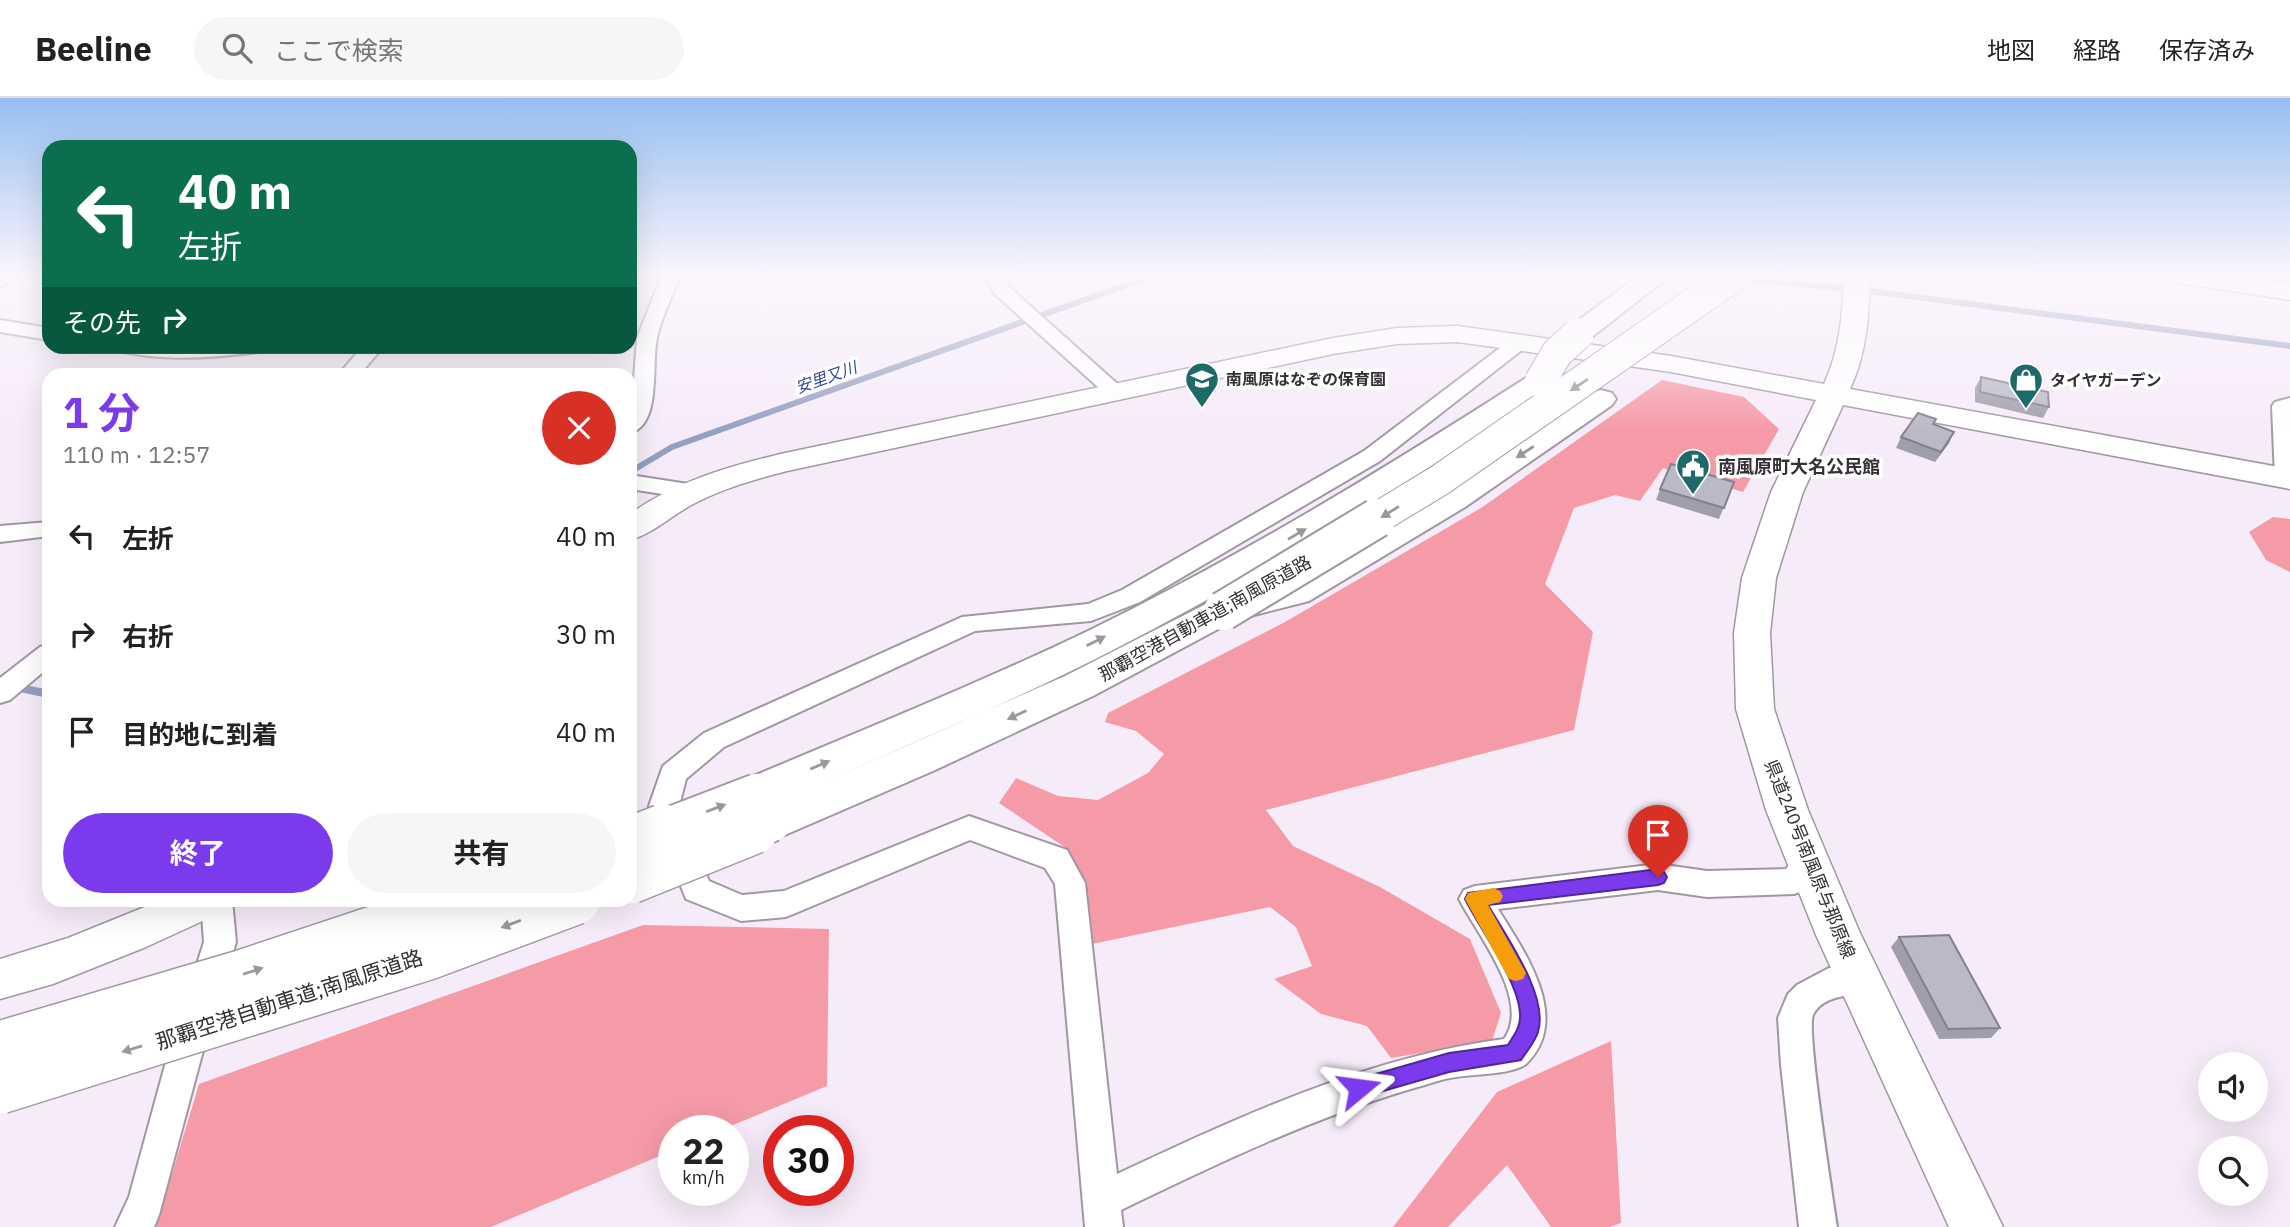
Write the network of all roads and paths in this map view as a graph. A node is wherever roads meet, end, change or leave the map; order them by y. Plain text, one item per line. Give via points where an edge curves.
1 (10, 328) edge
2 (651, 328) edge
3 (1044, 328) edge
4 (1586, 328) edge
5 (1620, 328) edge
6 (1659, 328) edge
7 (1696, 328) edge
8 (1854, 328) edge
9 (42, 333) edge
10 (1520, 342) junction
11 (367, 354) edge
12 (354, 368) edge
13 (1541, 382) junction
14 (1116, 393) junction
15 (1835, 396) junction
16 (2290, 404) edge
17 (637, 417) edge
18 (2288, 479) edge
19 (637, 483) edge
20 (688, 491) junction
21 (637, 525) edge
22 (42, 530) edge
23 (0, 534) edge
24 (1223, 611) junction
25 (42, 659) edge
26 (0, 693) edge
27 (764, 807) junction
28 (637, 840) edge
29 (1808, 861) junction
30 (637, 874) edge
31 (190, 907) edge
32 (218, 907) edge
33 (446, 907) edge
34 (556, 907) edge
35 (0, 979) edge
36 (1858, 980) junction
37 (0, 1046) edge
38 (0, 1089) edge
39 (1102, 1214) edge
40 (134, 1227) edge
41 (1818, 1227) edge
42 (1976, 1227) edge

1 - 9 street
2 - 17 street
3 - 14 street
4 - 13 highway, bridge via 1557,353
5 - 13 highway, 那覇空港自動車道;南風原道路
6 -> 24 highway, 那覇空港自動車道;南風原道路, bridge via 1440,480
7 -> 24 highway, bridge via 1592,406 1453,500 1296,592
8 - 15 street, 県道240号南風原与那原線
10 - 14 street via 1458,334 1368,340
10 - 15 street via 1671,364
10 - 39 street via 1371,456 1131,596 1091,612 971,623 715,740 673,774 664,806 697,890 741,908 786,905 969,828 1056,859 1070,883
11 - 12 street
27 -> 13 highway, 那覇空港自動車道;南風原道路 via 1271,550 1413,466
14 - 20 street via 836,450
15 - 18 street
15 - 29 street, 県道240号南風原与那原線 via 1787,492 1770,539 1752,633 1755,709
16 - 18 street via 2283,406
19 - 20 street
20 - 21 street
22 - 23 street
24 -> 27 highway, 那覇空港自動車道;南風原道路 via 1079,686
25 - 26 street
28 -> 27 highway, 那覇空港自動車道;南風原道路, bridge
27 - 30 highway, 那覇空港自動車道;南風原道路, bridge
29 - 36 street, 県道240号南風原与那原線
29 - 39 street via 1794,881 1707,884 1658,877 1475,899 1517,974 1530,1013 1528,1031 1514,1053 1449,1062 1359,1088 1209,1149
31 - 35 street via 140,930
32 - 40 street via 220,942 146,1202
37 -> 33 highway, 那覇空港自動車道;南風原道路, bridge via 240,975
34 -> 38 highway, 那覇空港自動車道;南風原道路, bridge via 428,955
36 - 41 street via 1819,989 1800,1005 1795,1018
36 - 42 street, 県道240号南風原与那原線

